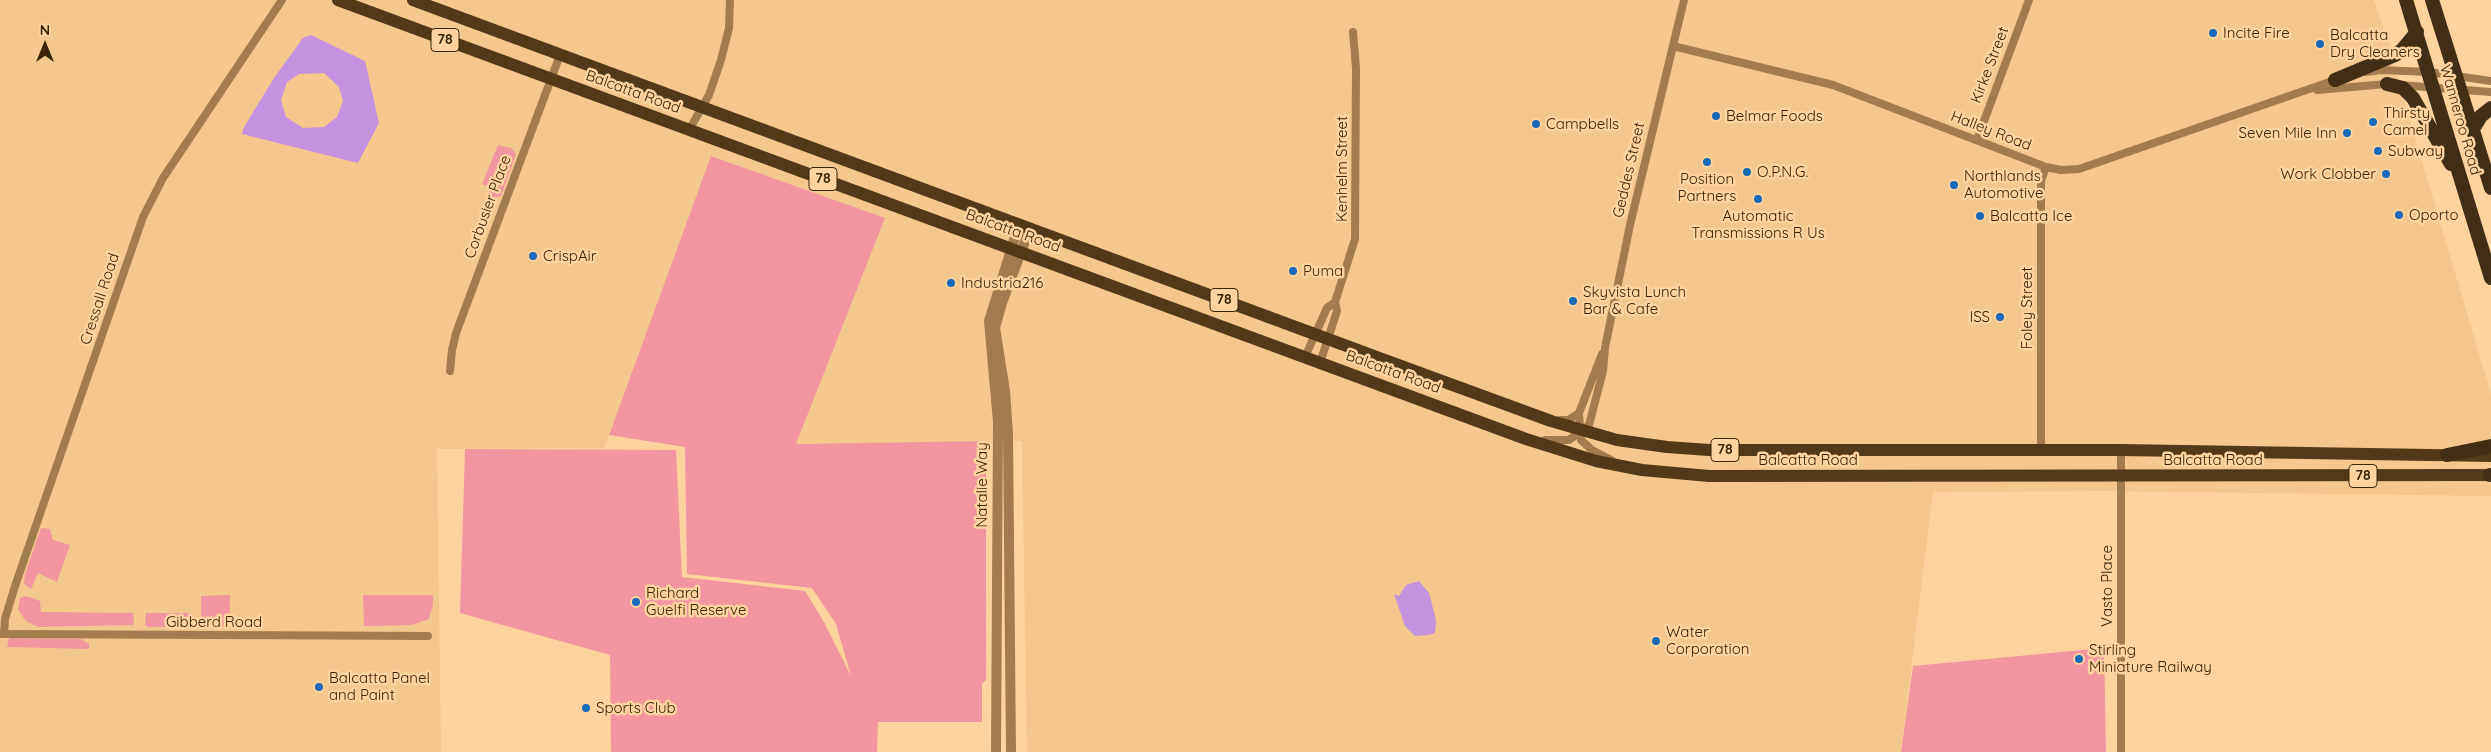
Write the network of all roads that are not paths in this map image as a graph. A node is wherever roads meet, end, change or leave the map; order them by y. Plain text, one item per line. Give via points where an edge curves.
1 (282, 0) edge
2 (338, 0) edge
3 (412, 0) edge
4 (730, 0) edge
5 (1684, 0) edge
6 (2030, 0) edge
7 (2406, 0) edge
8 (2432, 0) edge
9 (1353, 32) dead end
10 (2417, 32) junction
11 (1673, 46) junction
12 (560, 56) junction
13 (2429, 72) junction
14 (551, 79) junction
15 (2335, 80) junction
16 (2491, 80) edge
17 (2458, 82) junction
18 (2387, 84) junction
19 (2434, 87) junction
20 (2491, 92) edge
21 (2298, 93) junction
22 (702, 108) junction
23 (2491, 108) edge
24 (2472, 129) junction
25 (689, 130) junction
26 (1977, 140) junction
27 (2046, 166) junction
28 (2461, 182) junction
29 (2491, 188) edge
30 (1025, 226) junction
31 (1017, 250) junction
32 (2491, 278) edge
33 (1335, 302) junction
34 (1314, 334) junction
35 (1329, 339) junction
36 (1605, 348) junction
37 (1305, 357) junction
38 (1320, 363) junction
39 (450, 371) dead end
40 (1578, 413) junction
41 (1551, 421) junction
42 (1583, 430) junction
43 (1526, 439) junction
44 (2491, 446) edge
45 (2121, 450) junction
46 (2041, 451) junction
47 (2447, 454) junction
48 (2491, 456) edge
49 (1626, 467) junction
50 (2491, 475) edge
51 (2120, 476) junction
52 (2, 634) edge
53 (428, 636) dead end
54 (996, 752) edge
55 (1011, 752) edge
56 (2121, 752) edge

1 - 52 street, Cressall Road via 164,178 142,217 18,578
2 - 14 main road, Balcatta Road / 78
3 - 12 main road, Balcatta Road / 78
4 - 22 street via 726,41
5 - 11 street, Geddes Street
6 - 26 street, Kirke Street
7 - 10 highway, Wanneroo Road
8 - 17 highway, Wanneroo Road
9 - 33 street, Kenhelm Street via 1357,224 1351,258
10 - 13 highway, Wanneroo Road
10 - 15 highway via 2395,55
11 - 26 street, Halley Road via 1833,85
11 - 36 street, Geddes Street via 1630,225
12 - 14 street, Corbusier Place
12 - 22 main road, Balcatta Road / 78
13 - 15 street, Halley Road via 2381,70
13 - 17 street, Halley Road
13 - 19 highway, Wanneroo Road
14 - 25 main road, Balcatta Road / 78
14 - 39 street, Corbusier Place via 456,334
15 - 21 street, Halley Road
16 - 17 street
17 - 19 street, Halley Road
17 - 20 street
17 - 24 highway, Wanneroo Road
18 - 19 street, Halley Road
18 - 21 street, Halley Road
18 - 28 highway via 2403,88 2413,98
19 - 28 highway, Wanneroo Road
21 - 27 street, Halley Road via 2078,169 2061,170
22 - 25 street
22 - 30 main road, Balcatta Road / 78
23 - 24 highway
24 - 29 highway, Wanneroo Road
25 - 31 main road, Balcatta Road / 78
26 - 27 street, Halley Road
27 - 46 street, Foley Street via 2041,181
28 - 32 highway, Wanneroo Road
30 - 31 street, Natalie Way
30 - 34 main road, Balcatta Road / 78
31 - 37 main road, Balcatta Road / 78
31 - 54 street, Natalie Way via 988,321 998,422
31 - 55 street, Natalie Way via 996,328 1006,390 1008,434
33 - 34 street, Kenhelm Street via 1327,308
33 - 35 street, Kenhelm Street via 1337,311
34 - 35 main road, Balcatta Road / 78
34 - 37 street, Kenhelm Street
35 - 38 street, Kenhelm Street
35 - 41 main road, Balcatta Road / 78
36 - 40 street, Geddes Street
36 - 42 street, Geddes Street via 1603,371
37 - 38 main road, Balcatta Road / 78
38 - 43 main road, Balcatta Road / 78
40 - 41 street via 1568,420
40 - 42 street, Geddes Street
41 - 42 main road, Balcatta Road / 78
42 - 43 street via 1569,440
42 - 46 main road, Balcatta Road / 78 via 1602,437 1667,448 1709,450
42 - 49 street via 1581,440 1592,450
43 - 49 main road, Balcatta Road / 78
44 - 47 highway
45 - 46 main road, Balcatta Road / 78
45 - 47 main road, Balcatta Road / 78
45 - 51 street, Vasto Place
47 - 48 main road, Balcatta Road / 78
49 - 51 main road, Balcatta Road / 78 via 1709,476
50 - 51 main road, Balcatta Road / 78
51 - 56 street, Vasto Place
52 - 53 street, Gibberd Road

